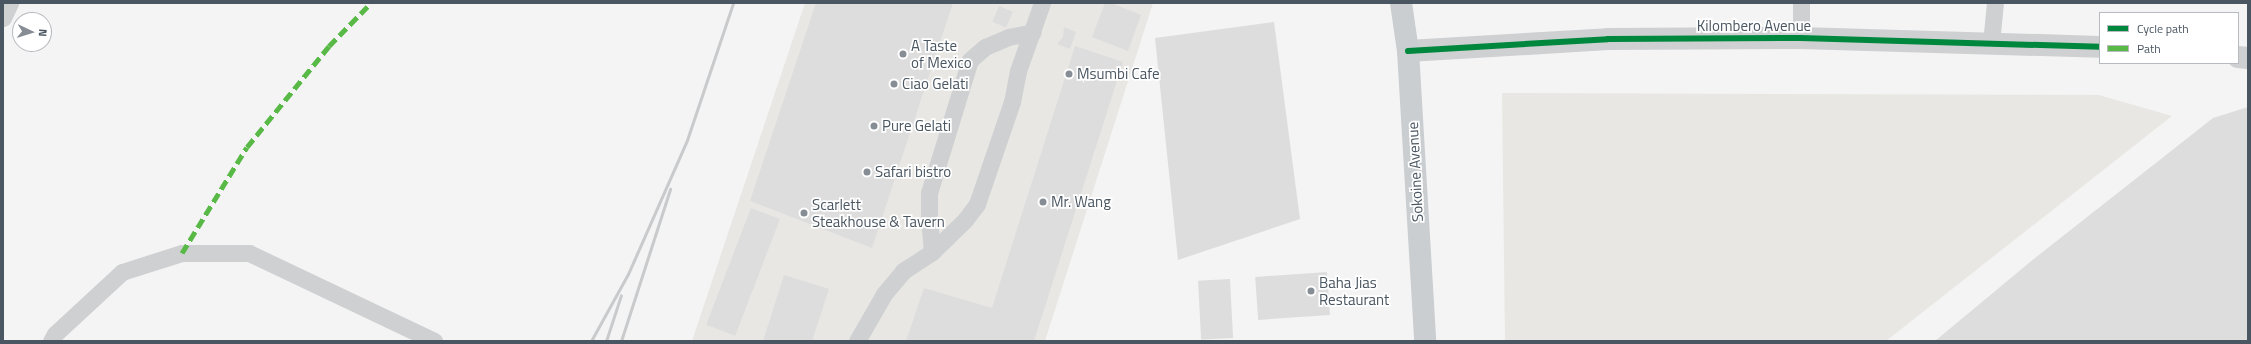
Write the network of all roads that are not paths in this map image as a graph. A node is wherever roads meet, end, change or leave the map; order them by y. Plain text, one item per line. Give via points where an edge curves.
1 (10, 3) edge
2 (1042, 3) edge
3 (1401, 3) edge
4 (1801, 3) edge
5 (1995, 3) edge
6 (3, 18) edge
7 (1033, 32) junction
8 (1801, 38) junction
9 (1992, 43) junction
10 (2099, 47) edge
11 (1408, 51) junction
12 (932, 252) junction
13 (51, 341) edge
14 (434, 341) edge
15 (857, 341) edge
16 (1425, 341) edge

1 - 6 lane
2 - 7 lane
3 - 11 main road, Sokoine Avenue
4 - 8 lane
5 - 9 lane
7 - 12 lane via 1018,71 1012,102 977,204 965,220
7 - 12 lane via 1008,37 985,47 970,60 929,193
8 - 9 street, Kilombero Avenue
8 - 11 street, Kilombero Avenue via 1608,39
9 - 10 street, Kilombero Avenue
11 - 16 main road, Sokoine Avenue
12 - 15 lane via 903,271 884,294
13 - 14 lane via 55,334 122,272 182,252 197,252 249,253

